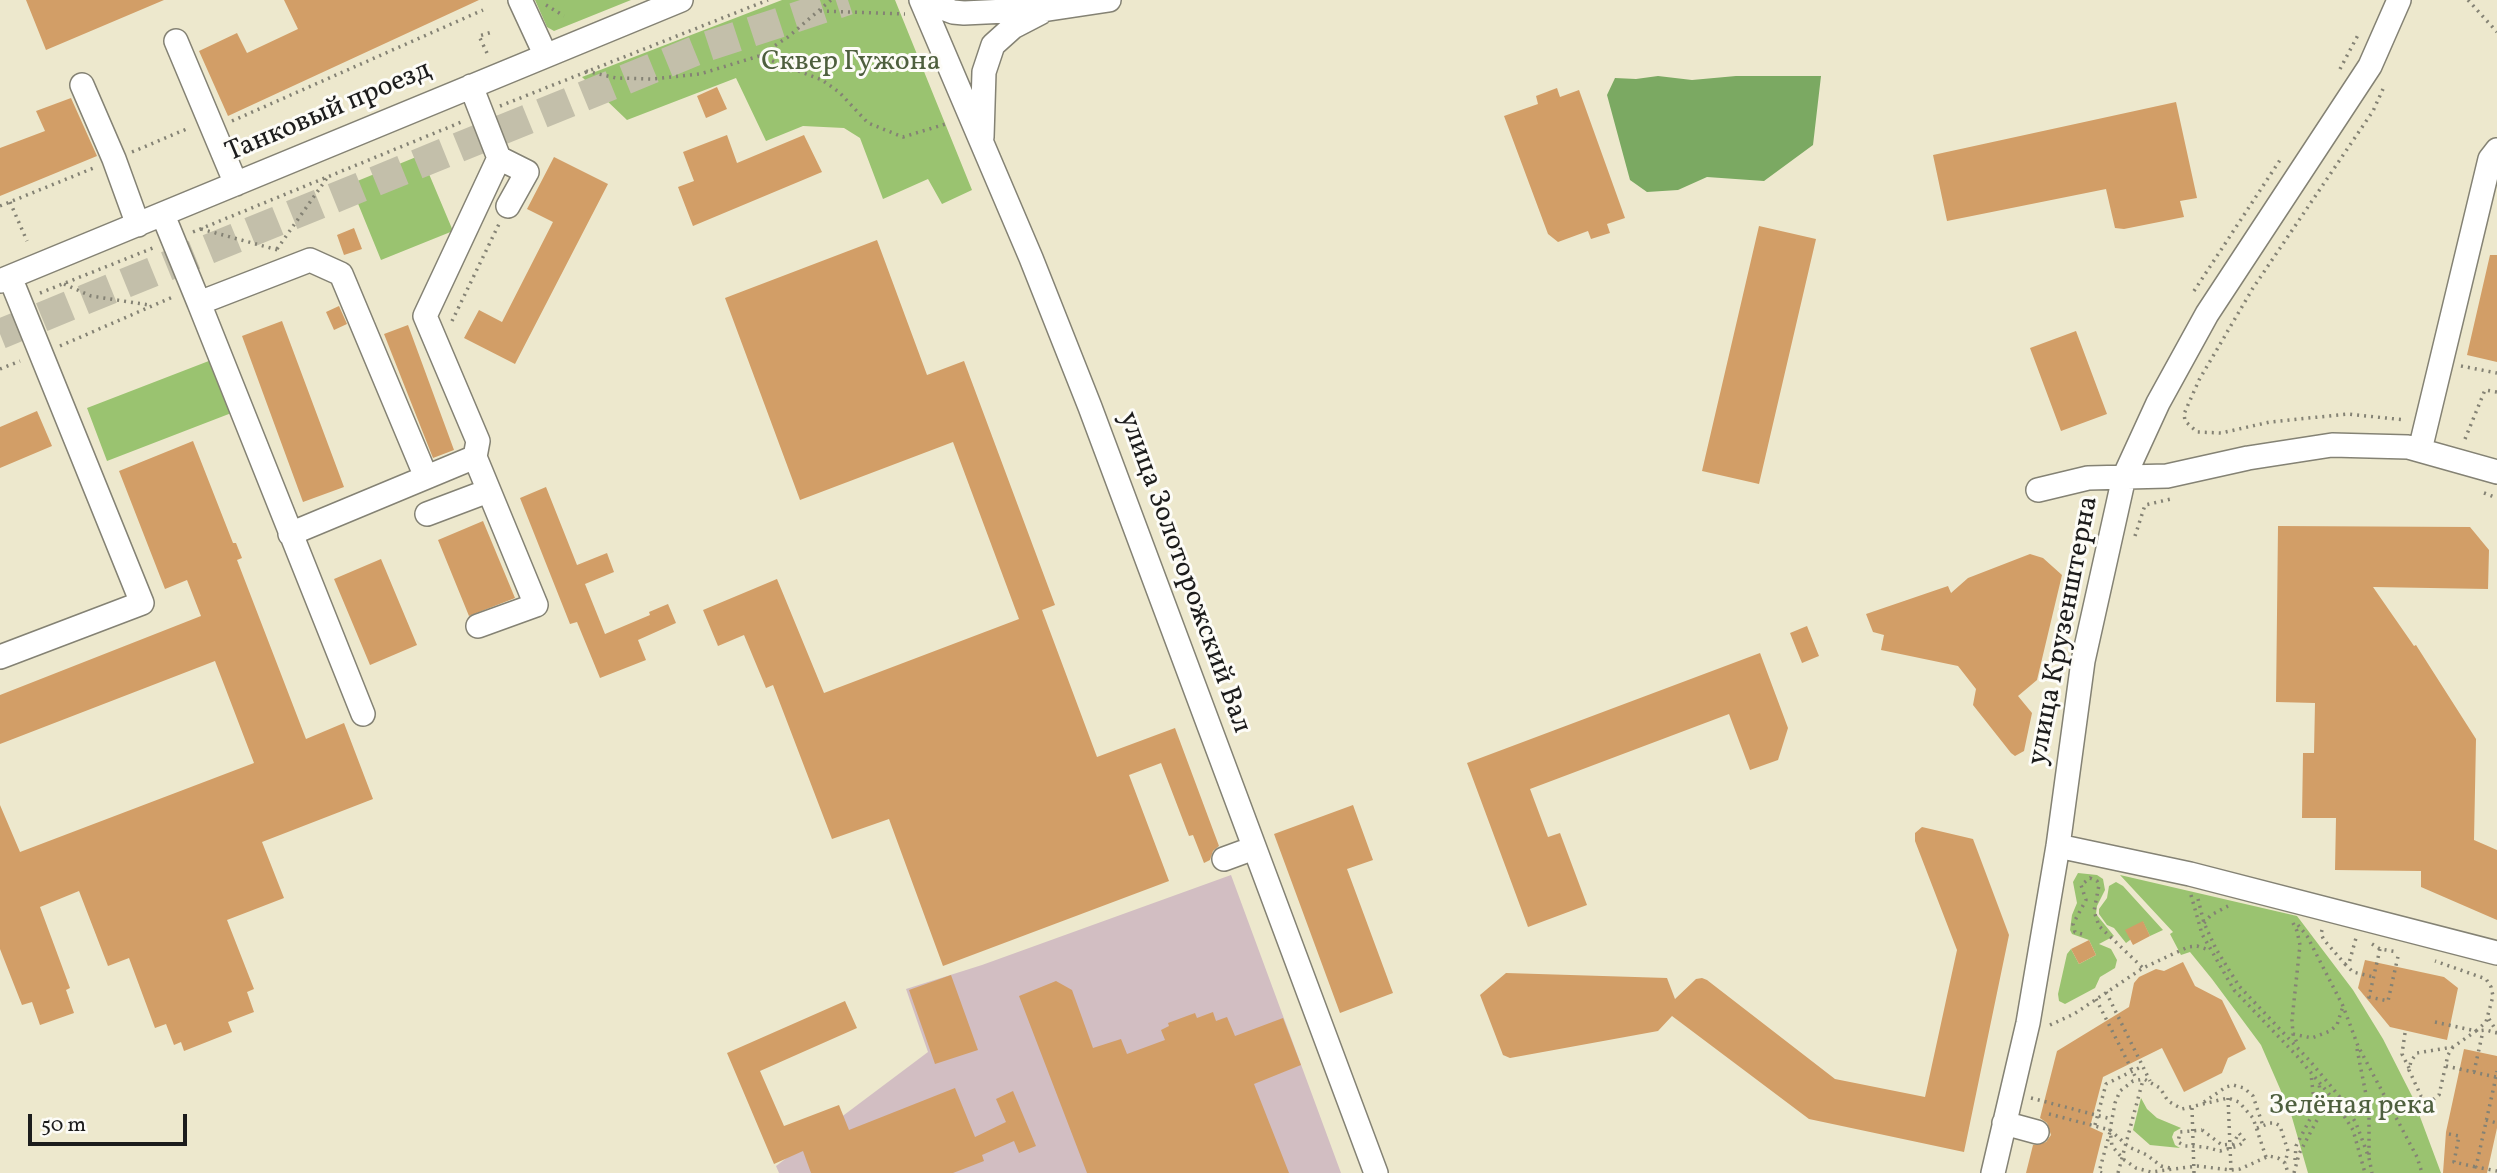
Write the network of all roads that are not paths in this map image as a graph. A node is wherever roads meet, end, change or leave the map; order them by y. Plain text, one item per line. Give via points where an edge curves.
1 (520, 0) edge
2 (681, 0) edge
3 (1109, 0) edge
4 (2399, 0) edge
5 (916, 5) edge
6 (1049, 9) junction
7 (176, 41) dead end
8 (545, 54) junction
9 (82, 85) dead end
10 (471, 86) junction
11 (981, 145) junction
12 (2497, 150) edge
13 (499, 158) junction
14 (236, 184) junction
15 (508, 206) road end
16 (163, 215) junction
17 (138, 225) junction
18 (5, 279) edge
19 (198, 303) junction
20 (2420, 450) junction
21 (475, 457) junction
22 (2497, 472) edge
23 (426, 477) junction
24 (2124, 477) junction
25 (2038, 489) dead end
26 (488, 491) junction
27 (427, 514) dead end
28 (290, 534) junction
29 (478, 626) dead end
30 (0, 657) edge
31 (363, 715) dead end
32 (2058, 846) junction
33 (1254, 848) junction
34 (1224, 859) dead end
35 (2497, 953) edge
36 (2041, 1122) road end
37 (2004, 1124) junction
38 (1376, 1173) edge
39 (1993, 1173) edge

1 - 8 street
2 - 8 street, Танковый проезд
3 - 6 street
4 - 24 street, улица Крузенштерна via 2370,66 2207,314
5 - 6 street via 953,12
5 - 11 street, улица Золоторожский Вал
6 - 11 street via 1013,27 993,45 984,72
7 - 14 street
8 - 10 street, Танковый проезд
9 - 17 street
10 - 13 street
10 - 14 street, Танковый проезд
11 - 33 street, улица Золоторожский Вал via 1090,407
12 - 20 street via 2490,159
13 - 15 street via 527,172
13 - 21 street via 425,316 478,441
14 - 16 street, Танковый проезд
16 - 17 street, Танковый проезд
16 - 19 street
17 - 18 street, Танковый проезд
18 - 30 street via 20,301 142,603
19 - 23 street via 310,260 341,274
19 - 28 street
20 - 22 street
20 - 24 street via 2332,445 2167,476
21 - 23 street
21 - 26 street
23 - 28 street
24 - 25 street via 2088,478
24 - 32 street, улица Крузенштерна via 2084,661
26 - 27 street
26 - 29 street via 536,605
28 - 31 street
32 - 35 street via 2193,875
32 - 37 street, улица Крузенштерна via 2036,1025
33 - 34 street
33 - 38 street, улица Золоторожский Вал
36 - 37 street
37 - 39 street, улица Крузенштерна

